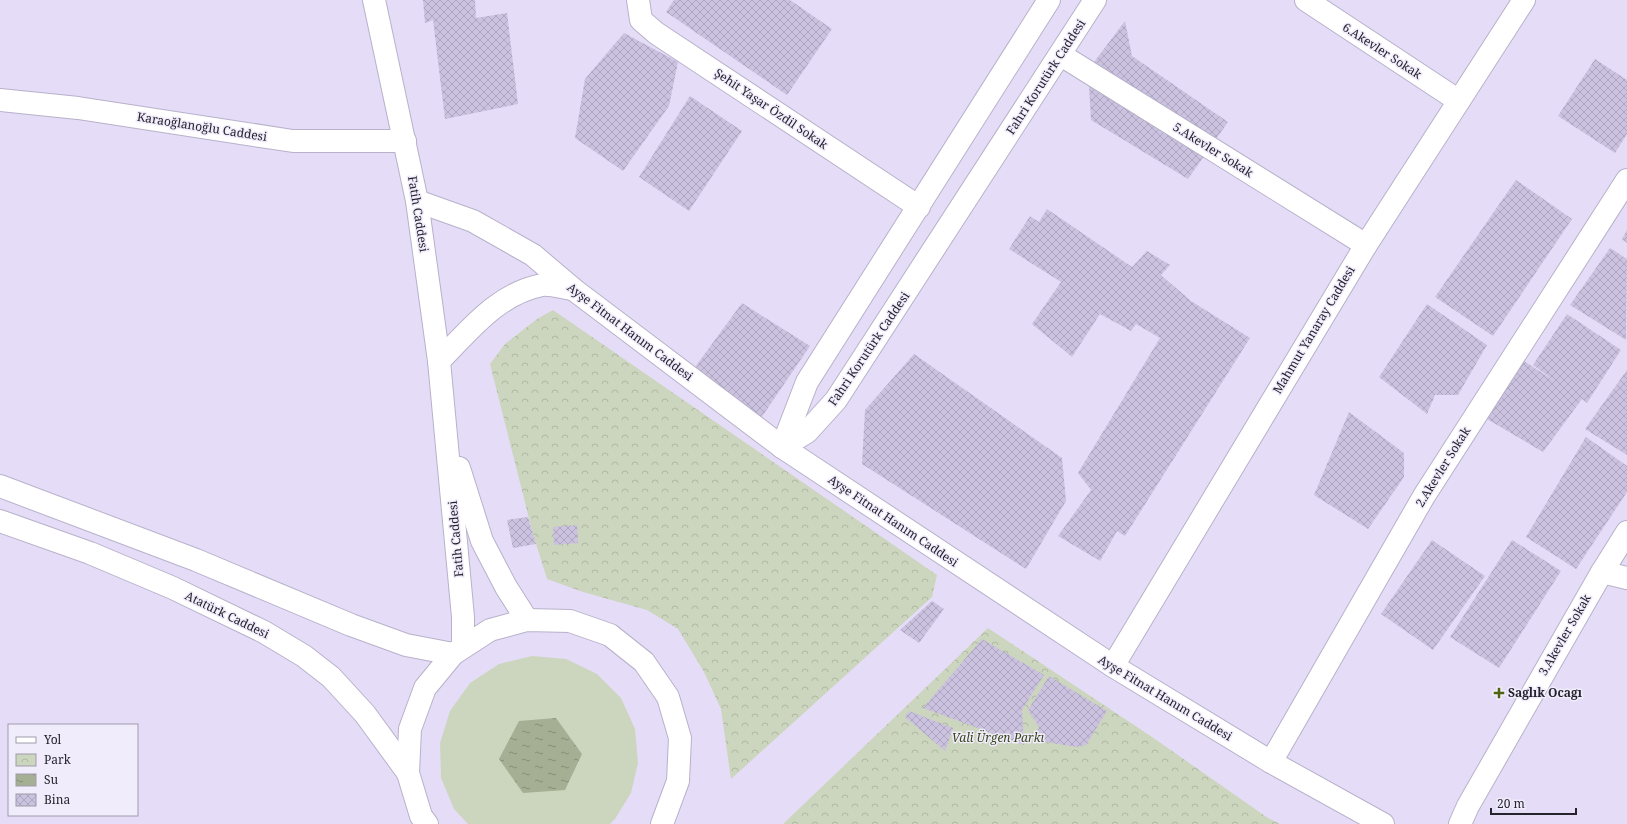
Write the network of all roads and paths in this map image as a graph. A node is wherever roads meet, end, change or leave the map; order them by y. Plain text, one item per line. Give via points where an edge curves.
1 (374, 0) edge
2 (638, 0) edge
3 (1049, 0) edge
4 (1095, 0) edge
5 (1306, 0) edge
6 (1524, 0) edge
7 (1061, 55) junction
8 (0, 100) edge
9 (1459, 101) junction
10 (405, 141) junction
11 (1627, 180) edge
12 (417, 201) junction
13 (918, 207) junction
14 (1366, 245) junction
15 (573, 289) junction
16 (439, 361) junction
17 (446, 431) junction
18 (782, 447) junction
19 (0, 486) edge
20 (0, 521) edge
21 (1627, 532) edge
22 (1602, 572) junction
23 (1627, 578) edge
24 (527, 620) junction
25 (458, 650) junction
26 (1113, 666) junction
27 (1271, 762) junction
28 (408, 773) junction
29 (663, 823) edge
30 (427, 824) edge
31 (1384, 824) edge
32 (1460, 824) edge

1 - 10 street, Fatih Caddesi
2 - 13 street, Şehit Yaşar Özdil Sokak via 641,20 656,32
3 - 13 street
4 - 7 street, Fahri Korutürk Caddesi
5 - 9 street, 6.Akevler Sokak
6 - 9 street, Mahmut Yanaray Caddesi
7 - 14 street, 5.Akevler Sokak
7 - 18 street, Fahri Korutürk Caddesi via 836,400 807,432
8 - 10 street, Karaoğlanoğlu Caddesi via 78,108 293,141
9 - 14 street, Mahmut Yanaray Caddesi
10 - 12 street, Fatih Caddesi
11 - 27 street, 2.Akevler Sokak via 1421,501
12 - 15 street, Ayşe Fitnat Hanım Caddesi via 473,220 533,255
12 - 16 street, Fatih Caddesi
13 - 18 street via 807,382
14 - 26 street, Mahmut Yanaray Caddesi
15 - 16 street via 544,285 512,295 487,312
15 - 18 street, Ayşe Fitnat Hanım Caddesi
16 - 17 street, Fatih Caddesi
17 - 24 street, Fatih Caddesi via 482,541
17 - 25 street, Fatih Caddesi via 463,617
18 - 26 street, Ayşe Fitnat Hanım Caddesi
19 - 25 street via 196,560 351,625 406,645
20 - 28 street, Atatürk Caddesi via 90,553 173,588 264,632 304,656 332,677 365,714
21 - 22 street, 3.Akevler Sokak
22 - 23 street
22 - 32 street, 3.Akevler Sokak
24 - 25 street, Atatürk Caddesi via 490,630
24 - 29 street, Atatürk Caddesi via 570,621 610,635 644,662 668,697 680,738 679,767 678,781
25 - 28 street, Atatürk Caddesi via 425,688 410,729
26 - 27 street, Ayşe Fitnat Hanım Caddesi
27 - 31 street, Ayşe Fitnat Hanım Caddesi
28 - 30 street, Atatürk Caddesi via 421,816

